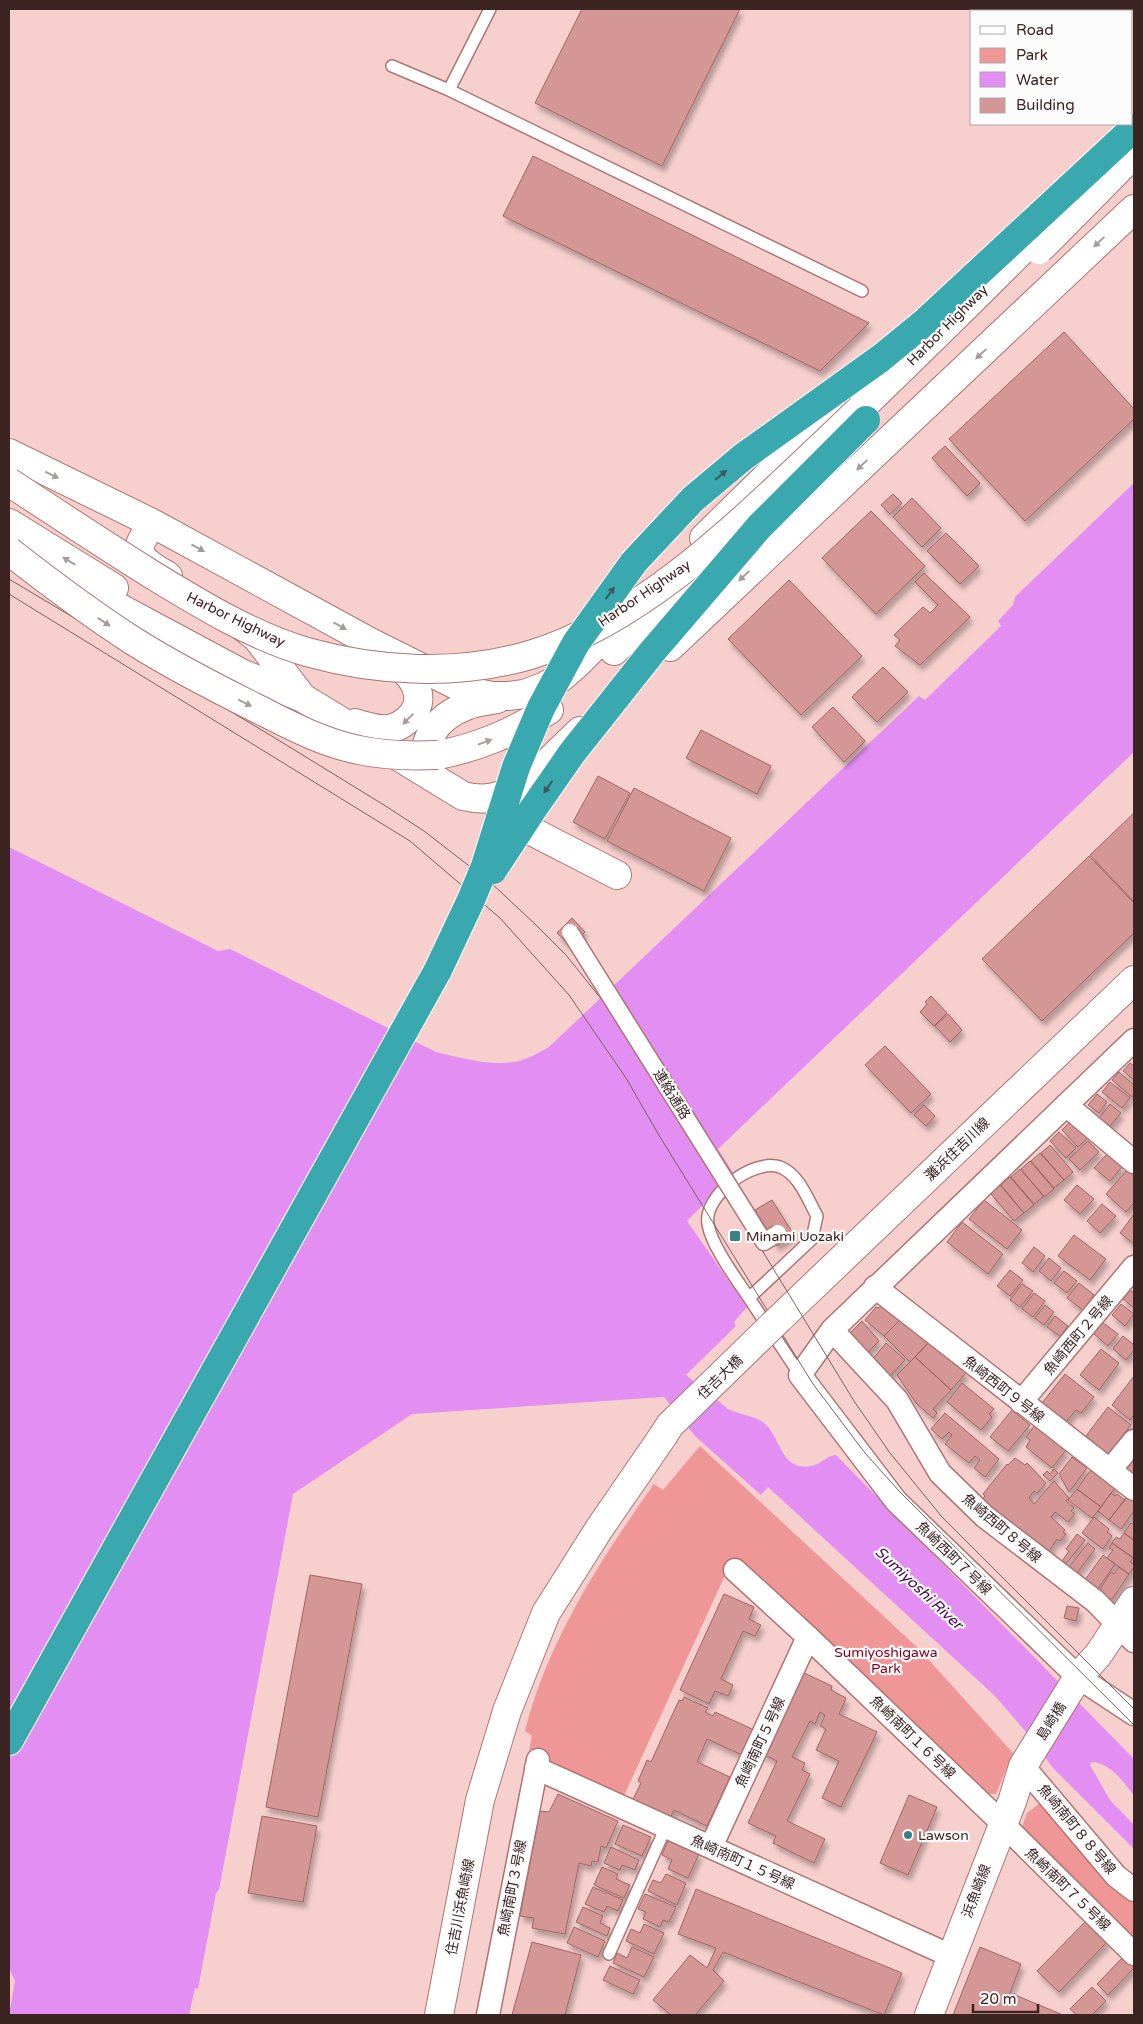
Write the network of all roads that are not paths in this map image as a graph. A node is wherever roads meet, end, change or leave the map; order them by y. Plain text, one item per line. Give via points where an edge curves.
1 (490, 9) edge
2 (392, 66) dead end
3 (449, 90) junction
4 (1128, 125) edge
5 (1134, 128) edge
6 (1134, 137) edge
7 (1134, 154) edge
8 (1134, 162) edge
9 (1041, 209) junction
10 (1134, 209) edge
11 (862, 291) dead end
12 (882, 398) junction
13 (866, 420) junction
14 (9, 454) edge
15 (9, 482) edge
16 (9, 496) edge
17 (9, 522) edge
18 (152, 524) junction
19 (9, 552) edge
20 (9, 565) edge
21 (370, 642) junction
22 (508, 696) junction
23 (303, 698) junction
24 (337, 718) junction
25 (434, 778) junction
26 (463, 796) junction
27 (616, 875) dead end
28 (570, 932) dead end
29 (1134, 980) edge
30 (1134, 1040) edge
31 (1066, 1105) junction
32 (1134, 1162) edge
33 (778, 1234) dead end
34 (1134, 1267) edge
35 (876, 1287) junction
36 (749, 1298) junction
37 (779, 1319) joint
38 (832, 1330) junction
39 (800, 1375) junction
40 (1021, 1402) junction
41 (1134, 1442) edge
42 (1110, 1470) junction
43 (1134, 1489) edge
44 (735, 1570) dead end
45 (1134, 1600) edge
46 (1126, 1633) edge
47 (808, 1637) junction
48 (1078, 1677) junction
49 (1134, 1714) edge
50 (9, 1741) edge
51 (537, 1764) joint
52 (1023, 1766) junction
53 (480, 1800) joint
54 (1002, 1823) junction
55 (666, 1827) junction
56 (711, 1848) junction
57 (1134, 1890) edge
58 (608, 1954) dead end
59 (1134, 1954) edge
60 (951, 1956) junction
61 (439, 2015) edge
62 (488, 2015) edge
63 (929, 2015) edge

1 - 3 lane
2 - 3 lane
3 - 11 lane
4 - 9 street
50 -> 5 highway, bridge via 438,970 485,866 504,801 528,738 557,676 597,611 639,556 693,500 743,457 881,358 925,322
6 - 15 street, Harbor Highway, bridge via 944,330 747,516 686,567 625,609 596,626 533,654 470,667 435,669 369,665 304,651 271,639 208,608
7 - 13 street, Harbor Highway, bridge
8 - 12 street
9 - 12 street
9 - 22 street via 577,664 543,687
10 -> 26 street via 529,778 500,796 476,799
19 -> 12 street, bridge via 136,643 208,684 287,723 334,744 359,750 413,756 438,755 492,740 549,709
13 - 16 street, Harbor Highway, bridge via 725,551 632,620 602,637 535,666 470,680 434,682 367,678 300,663 266,650 202,619 141,583
13 -> 50 highway, bridge via 760,527 708,586 590,730 494,869
14 -> 18 street
23 -> 17 street via 250,661 114,588
18 -> 21 street
18 - 23 street via 140,545 144,558 257,638
20 - 23 street via 44,572 120,608 243,674
21 - 22 street via 460,687 492,696
21 -> 24 street via 408,674 417,688 419,701 405,724 392,729 378,729
22 - 25 street via 466,706 439,723 425,750 426,764
23 - 24 street
24 - 25 street
25 - 26 street
26 - 27 street
28 - 33 street, 連絡通路, bridge via 764,1242
29 - 37 street, 灘浜住吉川線
30 - 31 street
31 - 32 street
31 - 35 street
34 - 40 street, 魚崎西町２号線
35 - 38 street
35 - 40 street, 魚崎西町９号線
36 - 36 lane via 812,1239 817,1216 794,1176 781,1167 766,1166 747,1171 710,1204 707,1222 711,1236
36 - 39 lane
37 - 53 street, 住𠮷大橋, bridge via 670,1425 546,1613 507,1711
38 - 39 street
38 - 46 street, 魚崎西町８号線 via 897,1400 940,1473 984,1516 1095,1601
39 - 48 street, 魚崎西町７号線 via 896,1501
40 - 42 street, 魚崎西町９号線
41 - 42 street
42 - 43 street, 魚崎西町９号線
44 - 47 street, 魚崎南町１６号線
45 - 46 street, 島崎橋
46 - 48 street, 島崎橋 via 1098,1655
47 - 54 street, 魚崎南町１６号線
47 - 56 street, 魚崎南町５号線
48 - 49 street, 魚崎西町７号線
48 - 52 street, 島崎橋
51 - 55 street, 魚崎南町１５号線
51 - 62 street, 魚崎南町３号線
52 - 54 street, 浜魚崎線
52 - 57 street, 魚崎南町８８号線 via 1116,1876
53 - 61 street, 住吉川浜魚崎線
54 - 59 street, 魚崎南町７５号線
54 - 60 street, 浜魚崎線
55 - 56 street, 魚崎南町１５号線
55 - 58 lane
56 - 60 street, 魚崎南町１５号線
60 - 63 street, 浜魚崎線

